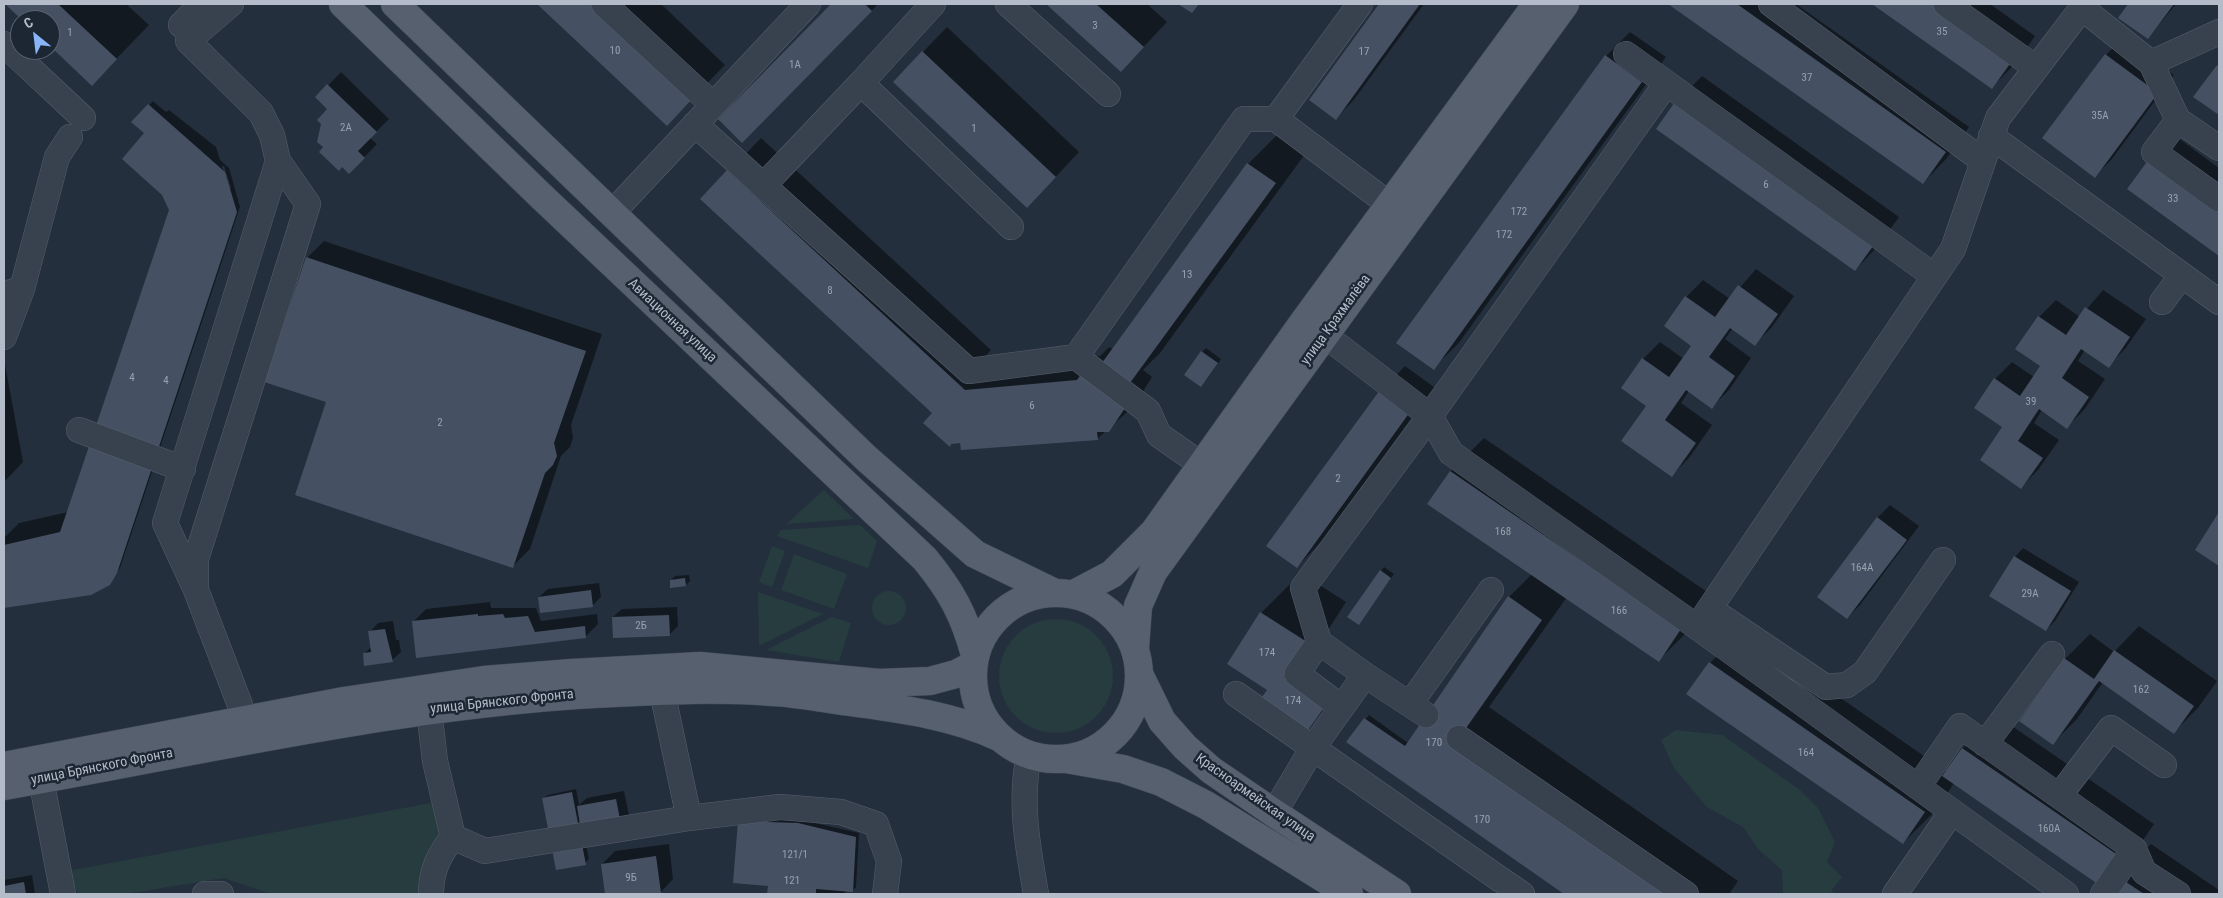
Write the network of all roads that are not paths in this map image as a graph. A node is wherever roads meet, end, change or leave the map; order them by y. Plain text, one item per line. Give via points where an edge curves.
1 (202, 4) edge
2 (231, 4) edge
3 (343, 4) edge
4 (395, 4) edge
5 (604, 4) edge
6 (808, 4) edge
7 (933, 4) edge
8 (1008, 4) edge
9 (1360, 4) edge
10 (1537, 4) edge
11 (1565, 4) edge
12 (1771, 4) edge
13 (1946, 4) edge
14 (2083, 6) edge
15 (181, 26) dead end
16 (2219, 32) edge
17 (4, 44) edge
18 (1626, 54) dead end
19 (2151, 63) junction
20 (2036, 68) junction
21 (861, 83) junction
22 (1666, 84) junction
23 (1108, 94) dead end
24 (712, 104) junction
25 (1276, 119) junction
26 (2178, 120) junction
27 (694, 124) junction
28 (1991, 136) junction
29 (2219, 148) edge
30 (278, 161) junction
31 (1983, 161) junction
32 (763, 186) junction
33 (2219, 199) edge
34 (1390, 205) junction
35 (612, 213) junction
36 (1011, 227) dead end
37 (2182, 275) junction
38 (1934, 276) junction
39 (13, 291) edge
40 (2162, 302) dead end
41 (2219, 302) edge
42 (1315, 327) junction
43 (4, 337) edge
44 (1076, 357) junction
45 (1430, 416) junction
46 (79, 430) dead end
47 (1202, 465) junction
48 (184, 469) junction
49 (1943, 560) dead end
50 (196, 590) junction
51 (1492, 590) dead end
52 (1064, 593) junction
53 (1704, 618) junction
54 (1319, 642) junction
55 (1135, 648) junction
56 (2052, 654) dead end
57 (974, 660) junction
58 (1365, 675) junction
59 (1140, 676) junction
60 (662, 679) junction
61 (1236, 694) dead end
62 (1341, 707) junction
63 (429, 710) junction
64 (246, 730) junction
65 (1001, 738) junction
66 (1459, 738) dead end
67 (1986, 744) junction
68 (1312, 749) junction
69 (1029, 755) junction
70 (1065, 759) junction
71 (2164, 765) dead end
72 (4, 766) edge
73 (41, 779) junction
74 (4, 786) edge
75 (1918, 787) junction
76 (2059, 796) junction
77 (1951, 812) junction
78 (1274, 813) junction
79 (688, 818) junction
80 (454, 837) junction
81 (2134, 849) junction
82 (63, 894) edge
83 (205, 894) edge
84 (221, 894) edge
85 (432, 894) edge
86 (885, 894) edge
87 (1036, 894) edge
88 (1349, 894) edge
89 (1396, 894) edge
90 (1522, 894) edge
91 (1686, 894) edge
92 (1895, 894) edge
93 (2066, 894) edge
94 (2103, 894) edge
95 (2178, 894) edge

1 - 15 street
2 - 30 street via 188,41 261,113 272,135
3 - 57 main road, Авиационная улица via 925,559 950,591 967,624
4 - 35 main road
5 - 24 street
6 - 24 street
7 - 21 street
8 - 23 street
9 - 25 street
10 - 34 main road, улица Крахмалёва
11 - 42 main road, улица Крахмалёва
12 - 31 street
13 - 20 street
14 - 19 street
14 - 20 street
16 - 19 street
17 - 39 street via 76,128 57,157
18 - 22 street
19 - 26 street
20 - 28 street via 1998,118
21 - 32 street
21 - 36 street
22 - 38 street
22 - 45 street
24 - 27 street
25 - 34 street
25 - 44 street via 1244,119
26 - 29 street
26 - 33 street via 2154,152
27 - 32 street
27 - 35 street
28 - 31 street
28 - 37 street
30 - 48 street
30 - 50 street via 308,204 196,559
31 - 38 street via 1952,249
32 - 44 street via 969,371
34 - 42 main road, улица Крахмалёва
35 - 52 main road via 866,458 975,554
37 - 40 street
37 - 41 street
38 - 53 street
39 - 43 street
42 - 45 street
42 - 47 main road, улица Крахмалёва
42 - 55 main road, улица Крахмалёва via 1153,572 1138,606
44 - 47 street via 1148,411 1159,435
45 - 53 street via 1450,453
45 - 54 street via 1303,588
46 - 48 street
47 - 52 main road, улица Крахмалёва via 1154,532 1112,574
48 - 50 street via 165,524
49 - 53 street via 1865,672 1847,685 1826,687
50 - 64 street
51 - 58 street via 1418,709
52 - 55 main road via 1100,605 1121,623
52 - 57 main road via 1027,597 1004,610 986,630
53 - 75 street
54 - 58 street
54 - 62 street via 1297,674
55 - 59 main road
56 - 67 street
57 - 60 main road, улица Брянского Фронта via 956,674 930,681 879,683 700,666
57 - 65 main road via 973,686 978,705 987,723
58 - 62 street
59 - 70 main road via 1136,700 1110,740
59 - 78 main road, Красноармейская улица via 1162,721 1185,747 1211,770
60 - 63 main road, улица Брянского Фронта via 584,693
60 - 64 main road, улица Брянского Фронта via 572,673 433,687
60 - 65 main road, улица Брянского Фронта via 870,705 974,726
60 - 79 street
61 - 68 street
62 - 68 street
63 - 64 main road, улица Брянского Фронта
63 - 80 street via 435,761
64 - 72 main road, улица Брянского Фронта
64 - 73 main road, улица Брянского Фронта
65 - 69 main road
66 - 91 street
67 - 75 street via 1960,726
67 - 76 street
68 - 78 street
68 - 90 street
69 - 70 main road
69 - 87 street via 1024,797 1027,842
70 - 88 main road, Красноармейская улица via 1123,769 1161,782 1206,805
71 - 76 street via 2111,728
73 - 74 main road, улица Брянского Фронта
73 - 82 street
75 - 77 street
76 - 81 street
77 - 92 street
77 - 93 street
78 - 89 main road, Красноармейская улица
79 - 80 street via 485,851
79 - 86 street via 780,807 841,812 876,824 889,861
80 - 85 street via 438,856 431,877
81 - 94 street
81 - 95 street via 2144,872
83 - 84 street

